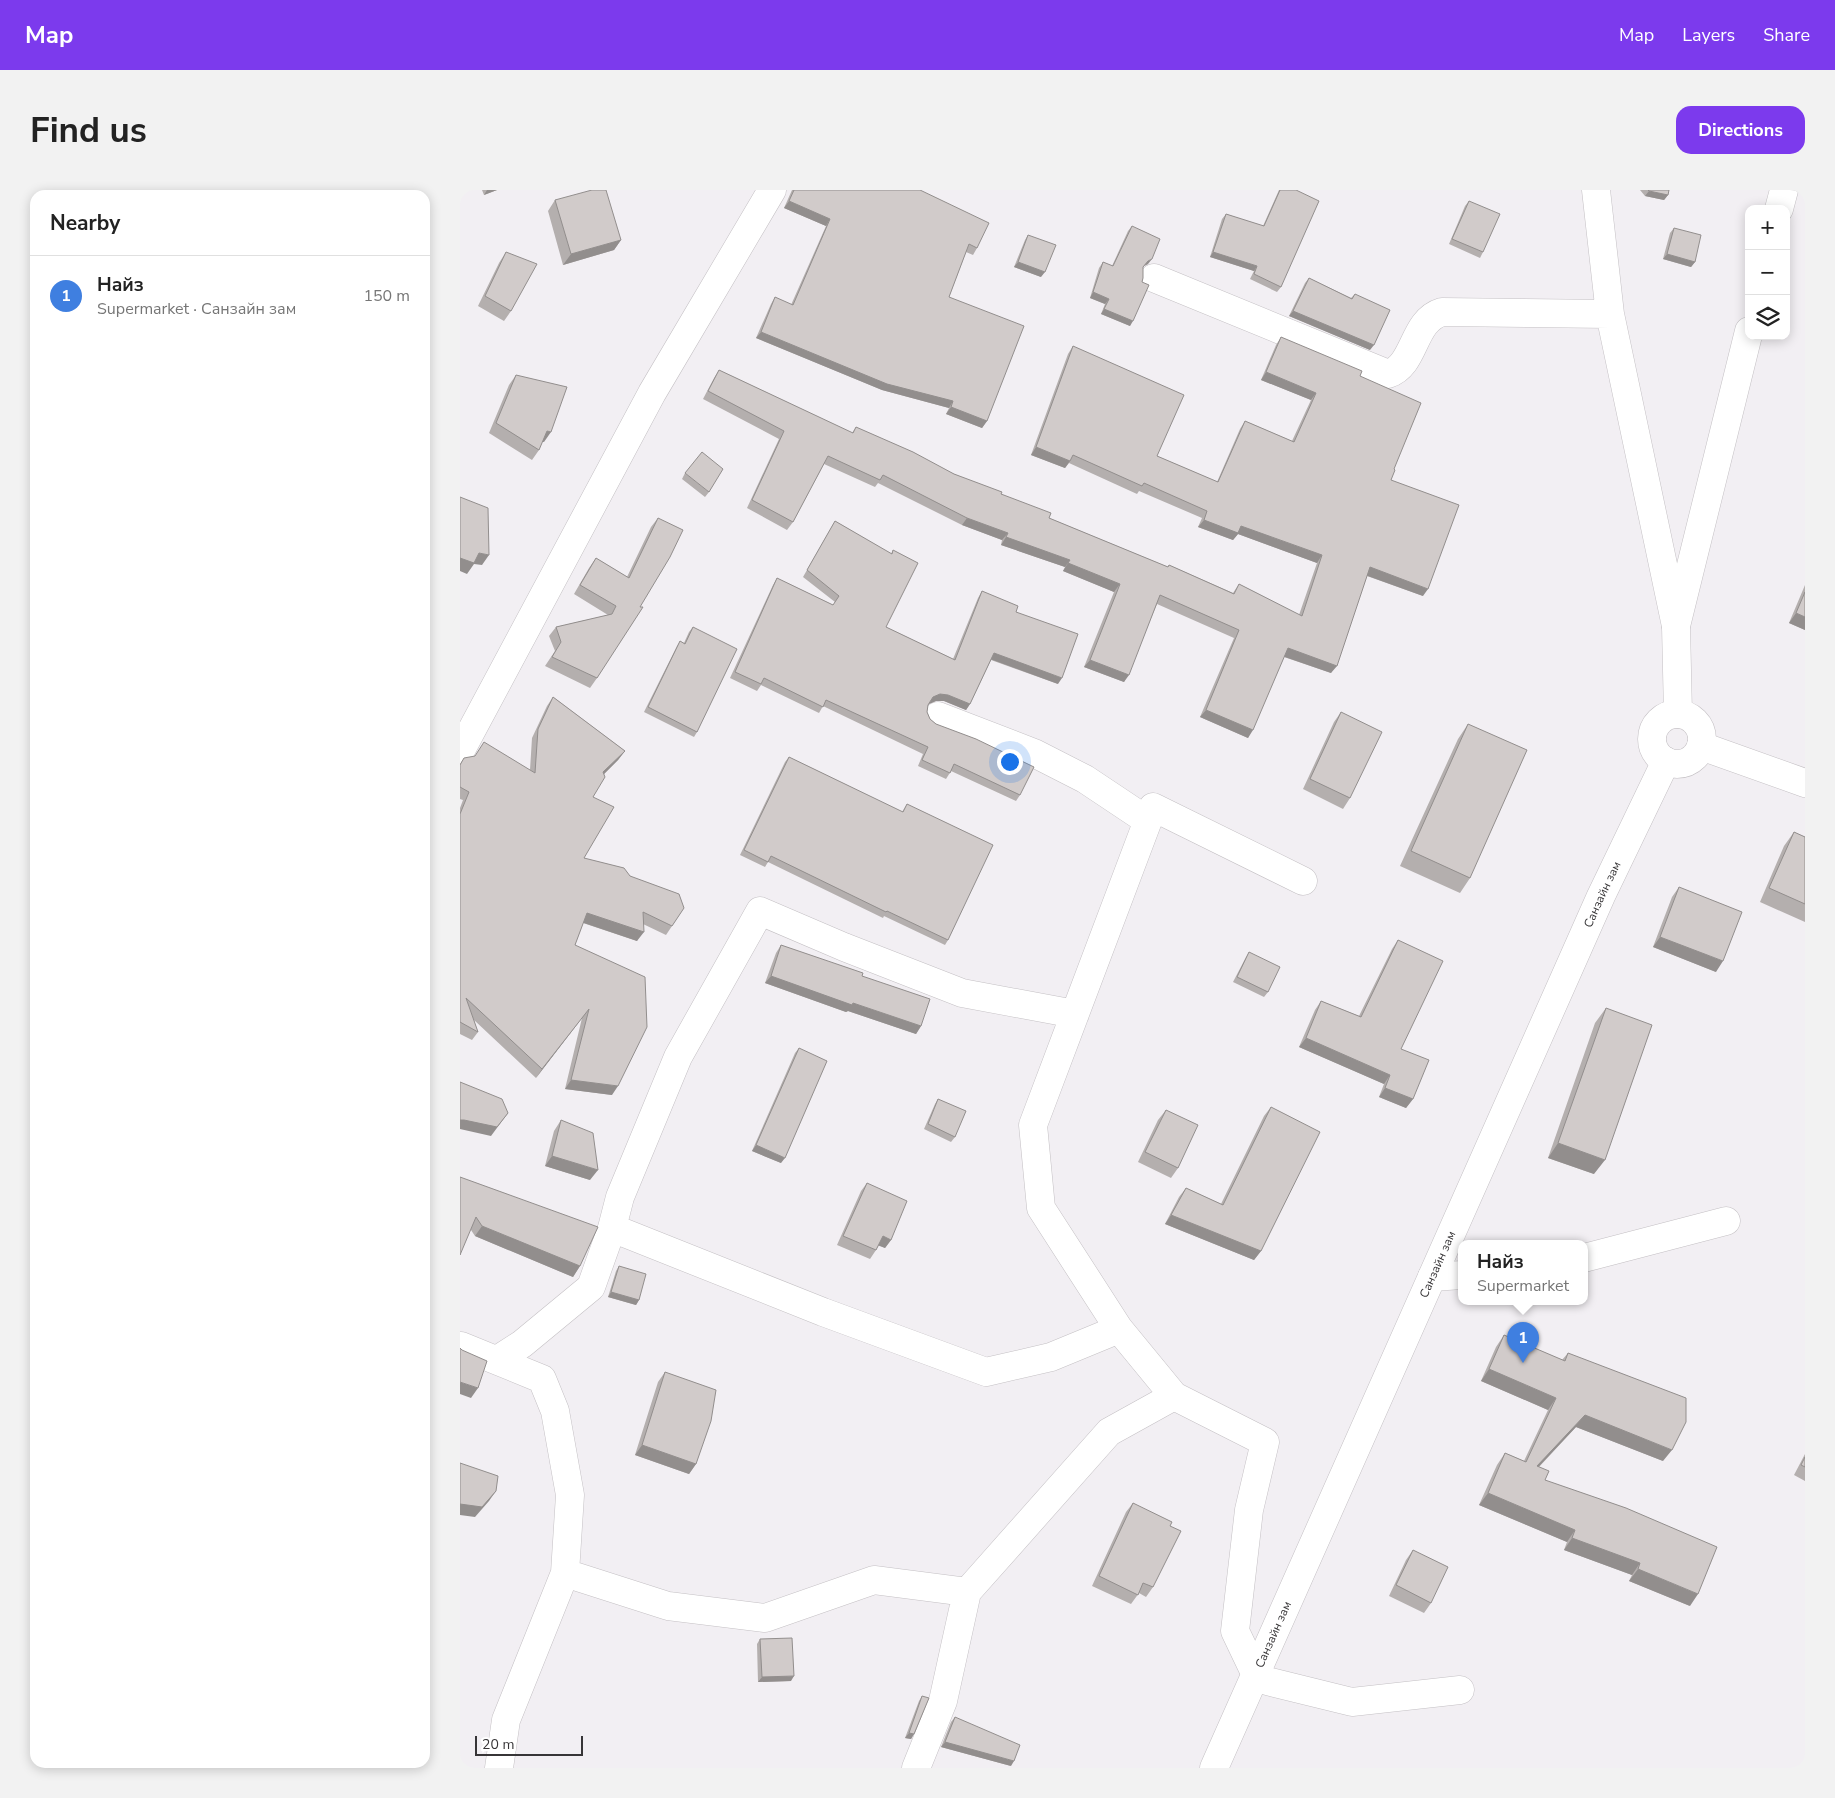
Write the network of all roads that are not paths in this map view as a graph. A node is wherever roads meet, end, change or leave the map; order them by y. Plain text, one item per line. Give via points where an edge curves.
1 (772, 190) edge
2 (1596, 190) edge
3 (1784, 190) edge
4 (1780, 205) edge
5 (1154, 278) dead end
6 (1610, 314) junction
7 (1747, 340) edge
8 (1676, 626) junction
9 (1678, 714) junction
10 (938, 716) dead end
11 (1702, 746) junction
12 (460, 752) edge
13 (1666, 761) junction
14 (1805, 783) edge
15 (1148, 821) junction
16 (1303, 880) dead end
17 (1074, 1014) junction
18 (1726, 1221) dead end
19 (612, 1228) junction
20 (1588, 1257) edge
21 (1458, 1275) edge
22 (1432, 1277) junction
23 (1119, 1329) junction
24 (461, 1346) edge
25 (497, 1360) junction
26 (1174, 1396) junction
27 (565, 1573) junction
28 (967, 1592) junction
29 (1256, 1675) junction
30 (1460, 1690) dead end
31 (498, 1768) edge
32 (916, 1768) edge
33 (1214, 1768) edge

1 - 12 street via 652,393
2 - 6 street
3 - 4 street
5 - 6 street via 1388,374 1397,371 1427,320 1442,312
6 - 8 street
7 - 8 street
8 - 9 street
9 - 11 street via 1697,724
9 - 13 street via 1667,716 1653,733 1657,754
10 - 15 street via 1034,753 1085,779
11 - 13 street via 1687,762
11 - 14 street
13 - 22 street, Санзайн зам via 1600,896
15 - 16 street via 1153,807
15 - 17 street
17 - 19 street via 962,993 760,911 678,1057 620,1197
17 - 23 street via 1033,1125 1041,1208
18 - 20 street
19 - 23 street via 823,1312 986,1372 1052,1357
19 - 25 street via 591,1288
21 - 22 street
22 - 29 street, Санзайн зам
23 - 26 street
24 - 25 street
25 - 27 street via 542,1379 555,1411 570,1495
26 - 28 street via 1109,1432
26 - 29 street via 1265,1442 1249,1510 1235,1631
27 - 28 street via 668,1606 765,1618 874,1580
27 - 31 street via 506,1720
28 - 32 street via 943,1702
29 - 30 street via 1267,1681 1352,1702
29 - 33 street, Санзайн зам

